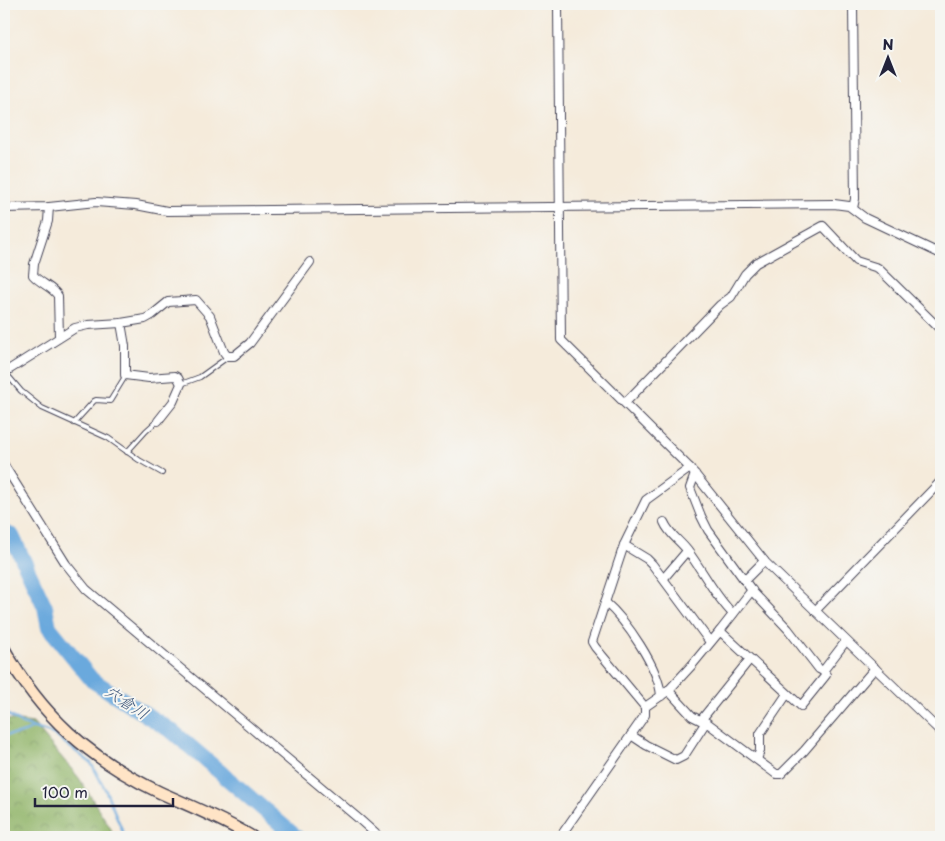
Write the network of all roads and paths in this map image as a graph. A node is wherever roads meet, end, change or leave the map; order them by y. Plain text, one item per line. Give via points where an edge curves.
1 (558, 4) edge
2 (853, 4) edge
3 (50, 207) junction
4 (4, 208) edge
5 (560, 208) junction
6 (853, 208) junction
7 (941, 254) edge
8 (310, 262) dead end
9 (121, 322) junction
10 (941, 330) edge
11 (59, 337) junction
12 (227, 356) junction
13 (4, 371) edge
14 (126, 375) junction
15 (181, 384) junction
16 (625, 403) junction
17 (158, 421) joint
18 (74, 423) junction
19 (127, 452) junction
20 (4, 465) edge
21 (693, 471) junction
22 (162, 473) dead end
23 (941, 481) edge
24 (664, 522) dead end
25 (624, 545) junction
26 (687, 550) junction
27 (764, 561) junction
28 (664, 578) junction
29 (745, 580) junction
30 (752, 590) junction
31 (605, 602) junction
32 (815, 611) junction
33 (733, 614) junction
34 (720, 631) junction
35 (846, 641) junction
36 (710, 642) junction
37 (4, 650) edge
38 (750, 659) junction
39 (876, 668) junction
40 (822, 671) junction
41 (668, 690) junction
42 (787, 694) junction
43 (661, 696) junction
44 (645, 707) junction
45 (704, 722) junction
46 (941, 732) edge
47 (630, 735) junction
48 (757, 759) junction
49 (252, 837) edge
50 (378, 837) edge
51 (560, 837) edge

1 - 5 street
2 - 6 street
3 - 4 street
3 - 5 street via 96,202 167,211
3 - 11 street via 33,275 58,296
5 - 6 street via 834,204
5 - 16 street via 561,340
6 - 7 street via 865,218
8 - 12 street via 250,343 234,356
9 - 11 street via 75,328
9 - 12 street via 145,319 168,302 196,300 210,316
9 - 14 street
10 - 16 street via 878,268 856,261 823,226 756,263 731,297
11 - 13 street
12 - 15 lane via 200,377
13 - 18 lane via 42,408
14 - 15 street via 150,378 175,376
14 - 18 lane via 110,401 94,401
15 - 17 street via 173,402
16 - 21 street
17 - 19 lane
18 - 19 lane via 108,438
19 - 22 lane
20 - 50 street via 62,558 86,590
21 - 25 street via 646,500
21 - 27 street
21 - 29 street via 690,488 701,516
23 - 32 street
24 - 26 street via 668,531
25 - 28 street via 647,559
25 - 31 street
26 - 28 street
26 - 33 street via 712,590
27 - 29 street
27 - 32 street
28 - 36 street
29 - 30 street
30 - 33 street
30 - 40 street
31 - 43 street via 649,660
31 - 44 street via 592,642
32 - 35 street
33 - 34 street
34 - 36 street
34 - 38 street
35 - 39 street
35 - 40 street
36 - 41 street
37 - 49 main road via 42,705 78,742 119,771
38 - 42 street
38 - 45 street
39 - 46 street
39 - 48 street via 781,774 776,774
40 - 42 street via 826,675 801,706
41 - 43 street
41 - 45 street via 692,716
42 - 48 street via 760,734
43 - 44 street
44 - 47 street via 645,715
45 - 47 street via 679,760
45 - 48 street
47 - 51 street

